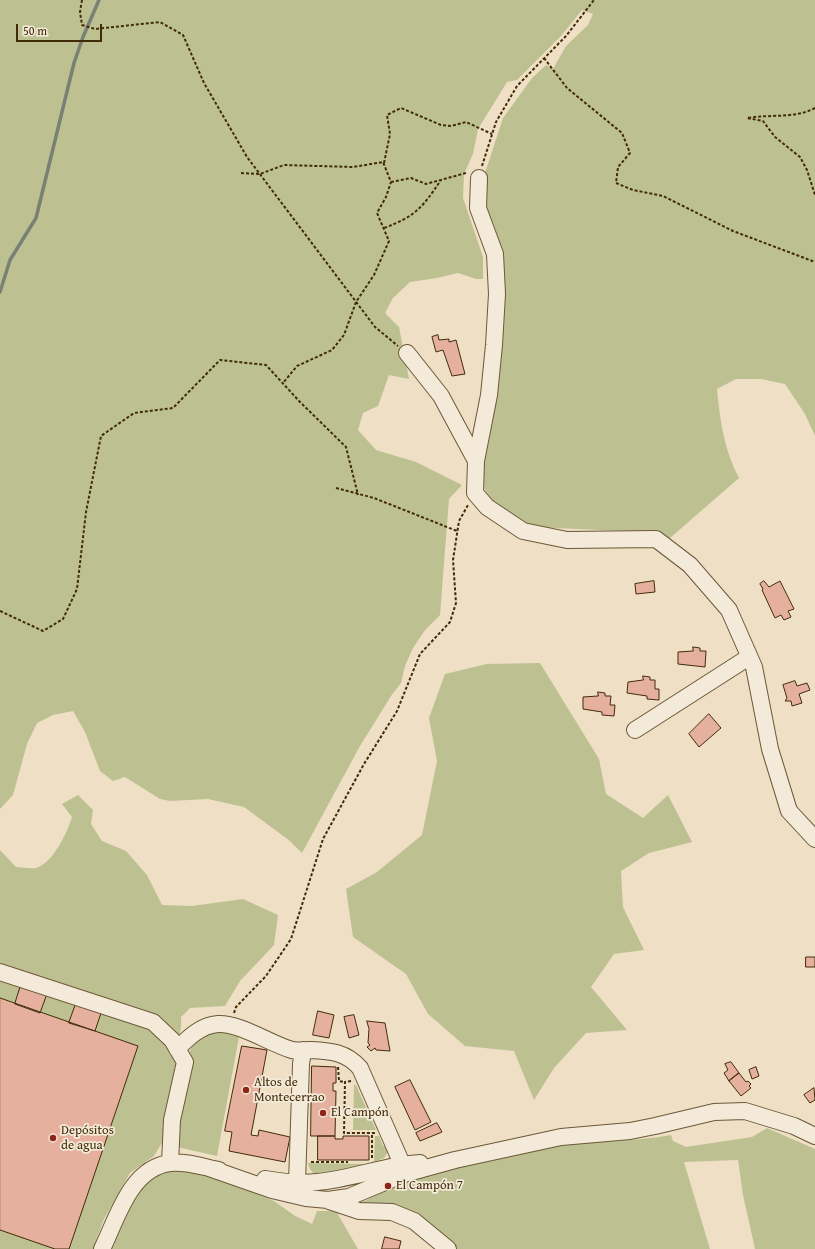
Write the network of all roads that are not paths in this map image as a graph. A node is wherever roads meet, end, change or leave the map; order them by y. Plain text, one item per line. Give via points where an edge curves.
1 (473, 176) road end
2 (407, 353) road end
3 (476, 461) junction
4 (749, 657) junction
5 (635, 730) dead end
6 (815, 839) edge
7 (0, 972) edge
8 (177, 1049) junction
9 (303, 1050) junction
10 (815, 1122) edge
11 (794, 1126) junction
12 (815, 1136) edge
13 (455, 1160) junction
14 (170, 1163) junction
15 (402, 1164) junction
16 (209, 1168) junction
17 (297, 1183) junction
18 (372, 1187) junction
19 (306, 1198) junction
20 (328, 1200) junction
21 (102, 1249) edge
22 (448, 1249) edge

1 - 3 street via 478,208 495,254 497,294 489,395
2 - 3 street via 441,396
3 - 4 street via 475,493 487,507 523,531 567,540 656,539 690,565 729,610
4 - 5 street
4 - 6 street via 754,667 770,749 789,811
7 - 8 street via 153,1022 172,1040
8 - 9 street via 205,1026 218,1024 230,1025 293,1050
8 - 14 street via 185,1062 172,1120
9 - 15 street via 345,1055 360,1068
9 - 17 street
10 - 11 street
11 - 12 street
11 - 13 street via 744,1111 714,1112 630,1131 561,1137
13 - 15 street
13 - 18 street via 404,1174
14 - 16 street
14 - 21 street via 150,1170 135,1185
15 - 17 street via 318,1182
15 - 18 street via 387,1175 376,1179
16 - 17 street
16 - 19 street via 272,1190
17 - 19 street
18 - 20 street via 349,1197
19 - 20 street
20 - 22 street via 359,1211 392,1212 414,1221

